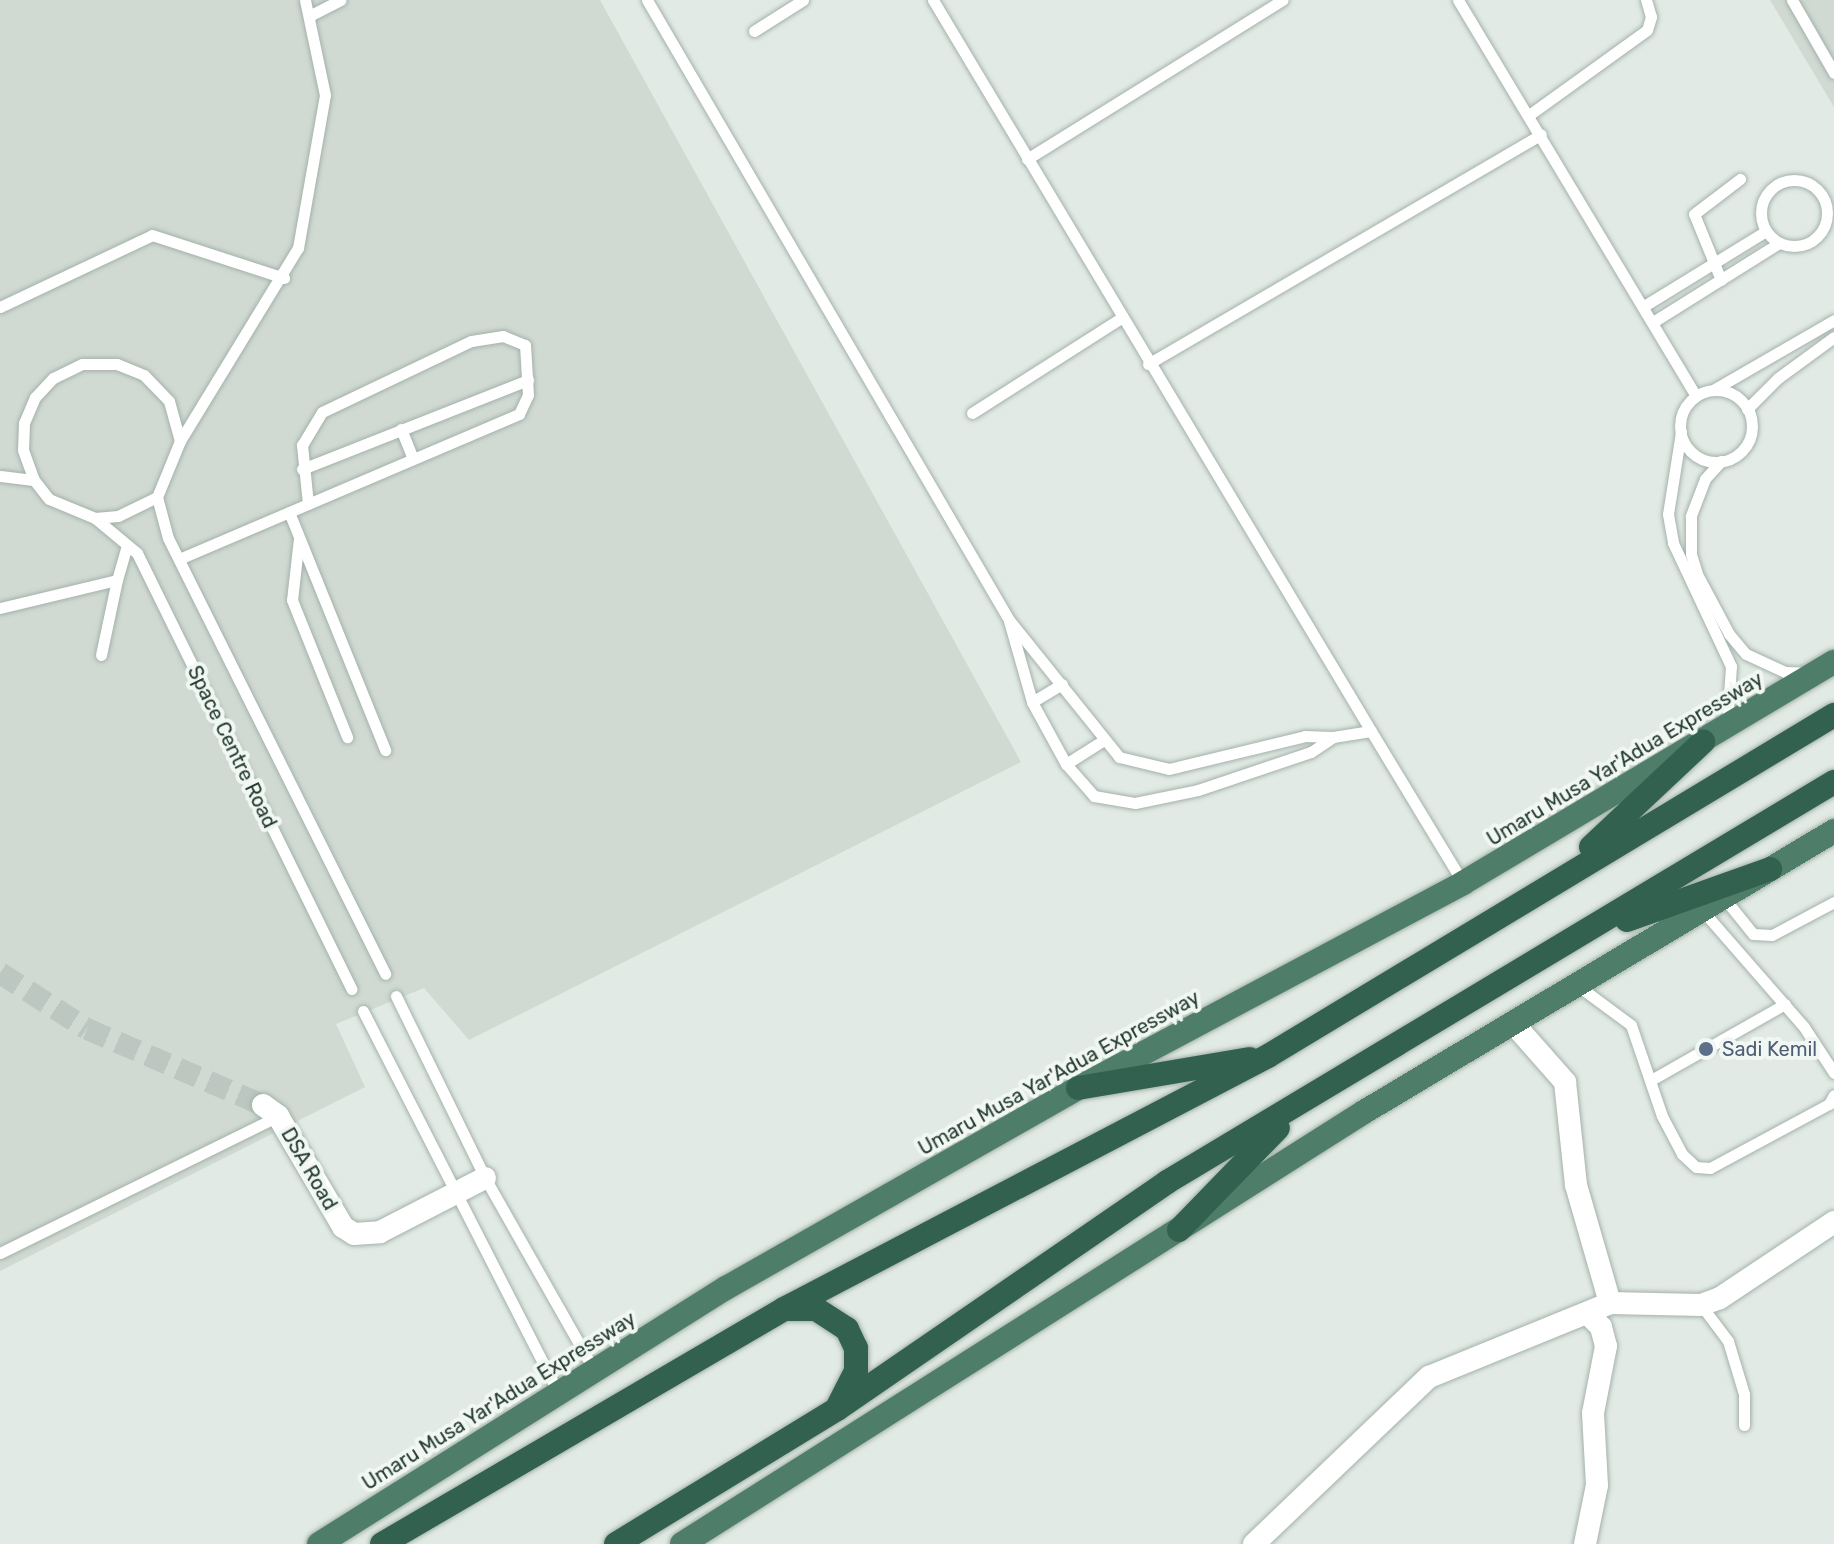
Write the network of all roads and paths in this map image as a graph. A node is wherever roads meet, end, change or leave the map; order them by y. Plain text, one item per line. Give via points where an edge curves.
1 (305, 0) edge
2 (340, 0) edge
3 (647, 0) edge
4 (803, 0) edge
5 (933, 0) edge
6 (1282, 0) edge
7 (1458, 0) edge
8 (1646, 0) edge
9 (1792, 0) edge
10 (311, 15) junction
11 (754, 31) dead end
12 (1834, 73) edge
13 (1529, 115) junction
14 (1541, 134) junction
15 (1027, 159) junction
16 (1740, 179) dead end
17 (1766, 231) junction
18 (1779, 243) junction
19 (1712, 264) junction
20 (284, 278) junction
21 (1721, 280) junction
22 (1644, 306) junction
23 (0, 307) edge
24 (1121, 318) junction
25 (1834, 320) edge
26 (1653, 322) junction
27 (1834, 337) edge
28 (1148, 364) junction
29 (528, 380) junction
30 (1713, 390) junction
31 (1696, 396) junction
32 (1747, 409) junction
33 (972, 413) dead end
34 (401, 429) junction
35 (1681, 432) junction
36 (180, 441) junction
37 (413, 458) junction
38 (1721, 461) junction
39 (302, 469) junction
40 (0, 476) edge
41 (34, 480) junction
42 (157, 497) junction
43 (308, 504) junction
44 (289, 512) junction
45 (95, 518) junction
46 (299, 537) junction
47 (127, 545) junction
48 (179, 559) junction
49 (117, 580) junction
50 (0, 608) edge
51 (1009, 620) junction
52 (101, 655) dead end
53 (1825, 668) edge
54 (1062, 684) junction
55 (1032, 702) junction
56 (1834, 715) edge
57 (1726, 728) junction
58 (1371, 731) junction
59 (347, 737) dead end
60 (1333, 737) junction
61 (1104, 740) junction
62 (1703, 742) junction
63 (385, 750) dead end
64 (1066, 764) junction
65 (1834, 782) edge
66 (1834, 831) edge
67 (1770, 869) junction
68 (1557, 878) junction
69 (1463, 883) junction
70 (1723, 897) junction
71 (1834, 902) edge
72 (1702, 910) junction
73 (1579, 937) junction
74 (385, 974) dead end
75 (1576, 985) junction
76 (352, 989) dead end
77 (396, 996) dead end
78 (1785, 1004) junction
79 (363, 1011) dead end
80 (1513, 1023) junction
81 (1268, 1056) junction
82 (1834, 1073) edge
83 (1651, 1080) junction
84 (1078, 1088) junction
85 (1834, 1095) edge
86 (1298, 1108) junction
87 (271, 1111) joint
88 (485, 1178) junction
89 (455, 1194) junction
90 (1834, 1222) edge
91 (1179, 1230) junction
92 (0, 1253) edge
93 (1610, 1303) junction
94 (1701, 1305) junction
95 (784, 1309) junction
96 (1589, 1315) junction
97 (593, 1368) junction
98 (557, 1390) junction
99 (837, 1409) junction
100 (1744, 1425) dead end
101 (428, 1517) junction
102 (319, 1544) edge
103 (382, 1544) edge
104 (408, 1544) edge
105 (616, 1544) edge
106 (682, 1544) edge
107 (1254, 1544) edge
108 (1585, 1544) edge

1 - 10 lane
2 - 10 lane
3 - 51 lane
4 - 11 lane
5 - 15 lane
6 - 15 lane
7 - 13 lane
8 - 13 lane via 1651,17 1647,30
9 - 12 lane
10 - 20 lane via 325,95 311,197
13 - 14 lane
14 - 22 lane
14 - 28 lane
15 - 24 lane
16 - 19 lane via 1694,214
17 - 18 lane
17 - 18 lane via 1761,210 1779,183 1801,180 1820,192 1828,213 1820,234 1802,245
17 - 19 lane
18 - 21 lane
19 - 21 lane
19 - 22 lane
20 - 23 lane via 152,235
20 - 36 lane
21 - 26 lane
22 - 26 lane
24 - 28 lane
24 - 33 lane
25 - 30 lane
26 - 31 lane
27 - 32 lane via 1778,378
28 - 58 lane
29 - 34 lane
29 - 37 lane via 519,414
29 - 39 lane via 528,354 518,340 492,336 471,341 322,412 307,429
30 - 31 lane
30 - 32 lane via 1736,396
31 - 35 lane via 1684,409
32 - 38 lane via 1750,437 1737,455
34 - 37 lane
34 - 39 lane
35 - 38 lane via 1693,453
35 - 57 lane via 1668,514 1673,543 1731,666
36 - 41 lane via 169,401 144,375 117,364 82,364 53,378 35,397 24,423 23,450
36 - 42 lane
37 - 43 lane
38 - 53 lane via 1705,479 1691,516 1697,574 1729,634 1746,654 1785,672
39 - 43 lane
40 - 41 lane
41 - 45 lane via 71,512
42 - 45 lane via 118,516
42 - 48 lane, Space Centre Road
43 - 44 lane
44 - 46 lane
44 - 48 lane
45 - 47 lane, Space Centre Road
46 - 59 lane via 292,600
46 - 63 lane
47 - 49 lane
47 - 76 lane, Space Centre Road via 137,553
48 - 74 lane, Space Centre Road
49 - 50 lane
49 - 52 lane
51 - 54 lane
51 - 55 lane
53 - 57 highway, Umaru Musa Yar'Adua Expressway
54 - 55 lane
54 - 61 lane
55 - 64 lane
56 - 68 highway
57 - 62 highway, Umaru Musa Yar'Adua Expressway
58 - 60 lane
58 - 69 lane
60 - 61 lane via 1305,736 1169,769 1131,764
60 - 64 lane via 1311,752 1257,772 1135,803 1094,796
61 - 64 lane
62 - 68 highway
62 - 69 highway, Umaru Musa Yar'Adua Expressway
65 - 73 highway
66 - 67 highway
67 - 70 highway
67 - 73 highway
68 - 81 highway
69 - 84 highway, Umaru Musa Yar'Adua Expressway
70 - 71 lane via 1753,934 1772,935
70 - 72 highway
72 - 75 highway
72 - 78 lane
73 - 86 highway
75 - 80 highway
75 - 83 lane via 1631,1025
77 - 88 lane
78 - 82 lane
78 - 83 lane
79 - 89 lane
80 - 91 highway
80 - 93 street via 1565,1082 1576,1185
81 - 84 highway
81 - 95 highway
83 - 85 lane via 1682,1154 1696,1167 1710,1168 1829,1104
84 - 97 highway, Umaru Musa Yar'Adua Expressway
86 - 91 highway
86 - 99 highway via 1167,1182
87 - 89 street, DSA Road via 343,1227 354,1234 380,1232
87 - 92 lane
88 - 89 street, DSA Road
88 - 97 lane
89 - 98 lane
90 - 94 street via 1720,1298
91 - 106 highway
93 - 94 street
93 - 96 street
94 - 100 lane via 1728,1341 1744,1394
95 - 99 highway via 816,1309 847,1329 856,1348 856,1371
95 - 101 highway
96 - 107 street via 1561,1319 1429,1377
96 - 108 street via 1601,1327 1606,1346 1593,1413 1597,1485
97 - 98 highway, Umaru Musa Yar'Adua Expressway
98 - 102 highway, Umaru Musa Yar'Adua Expressway
99 - 105 highway
101 - 103 highway
101 - 104 highway

